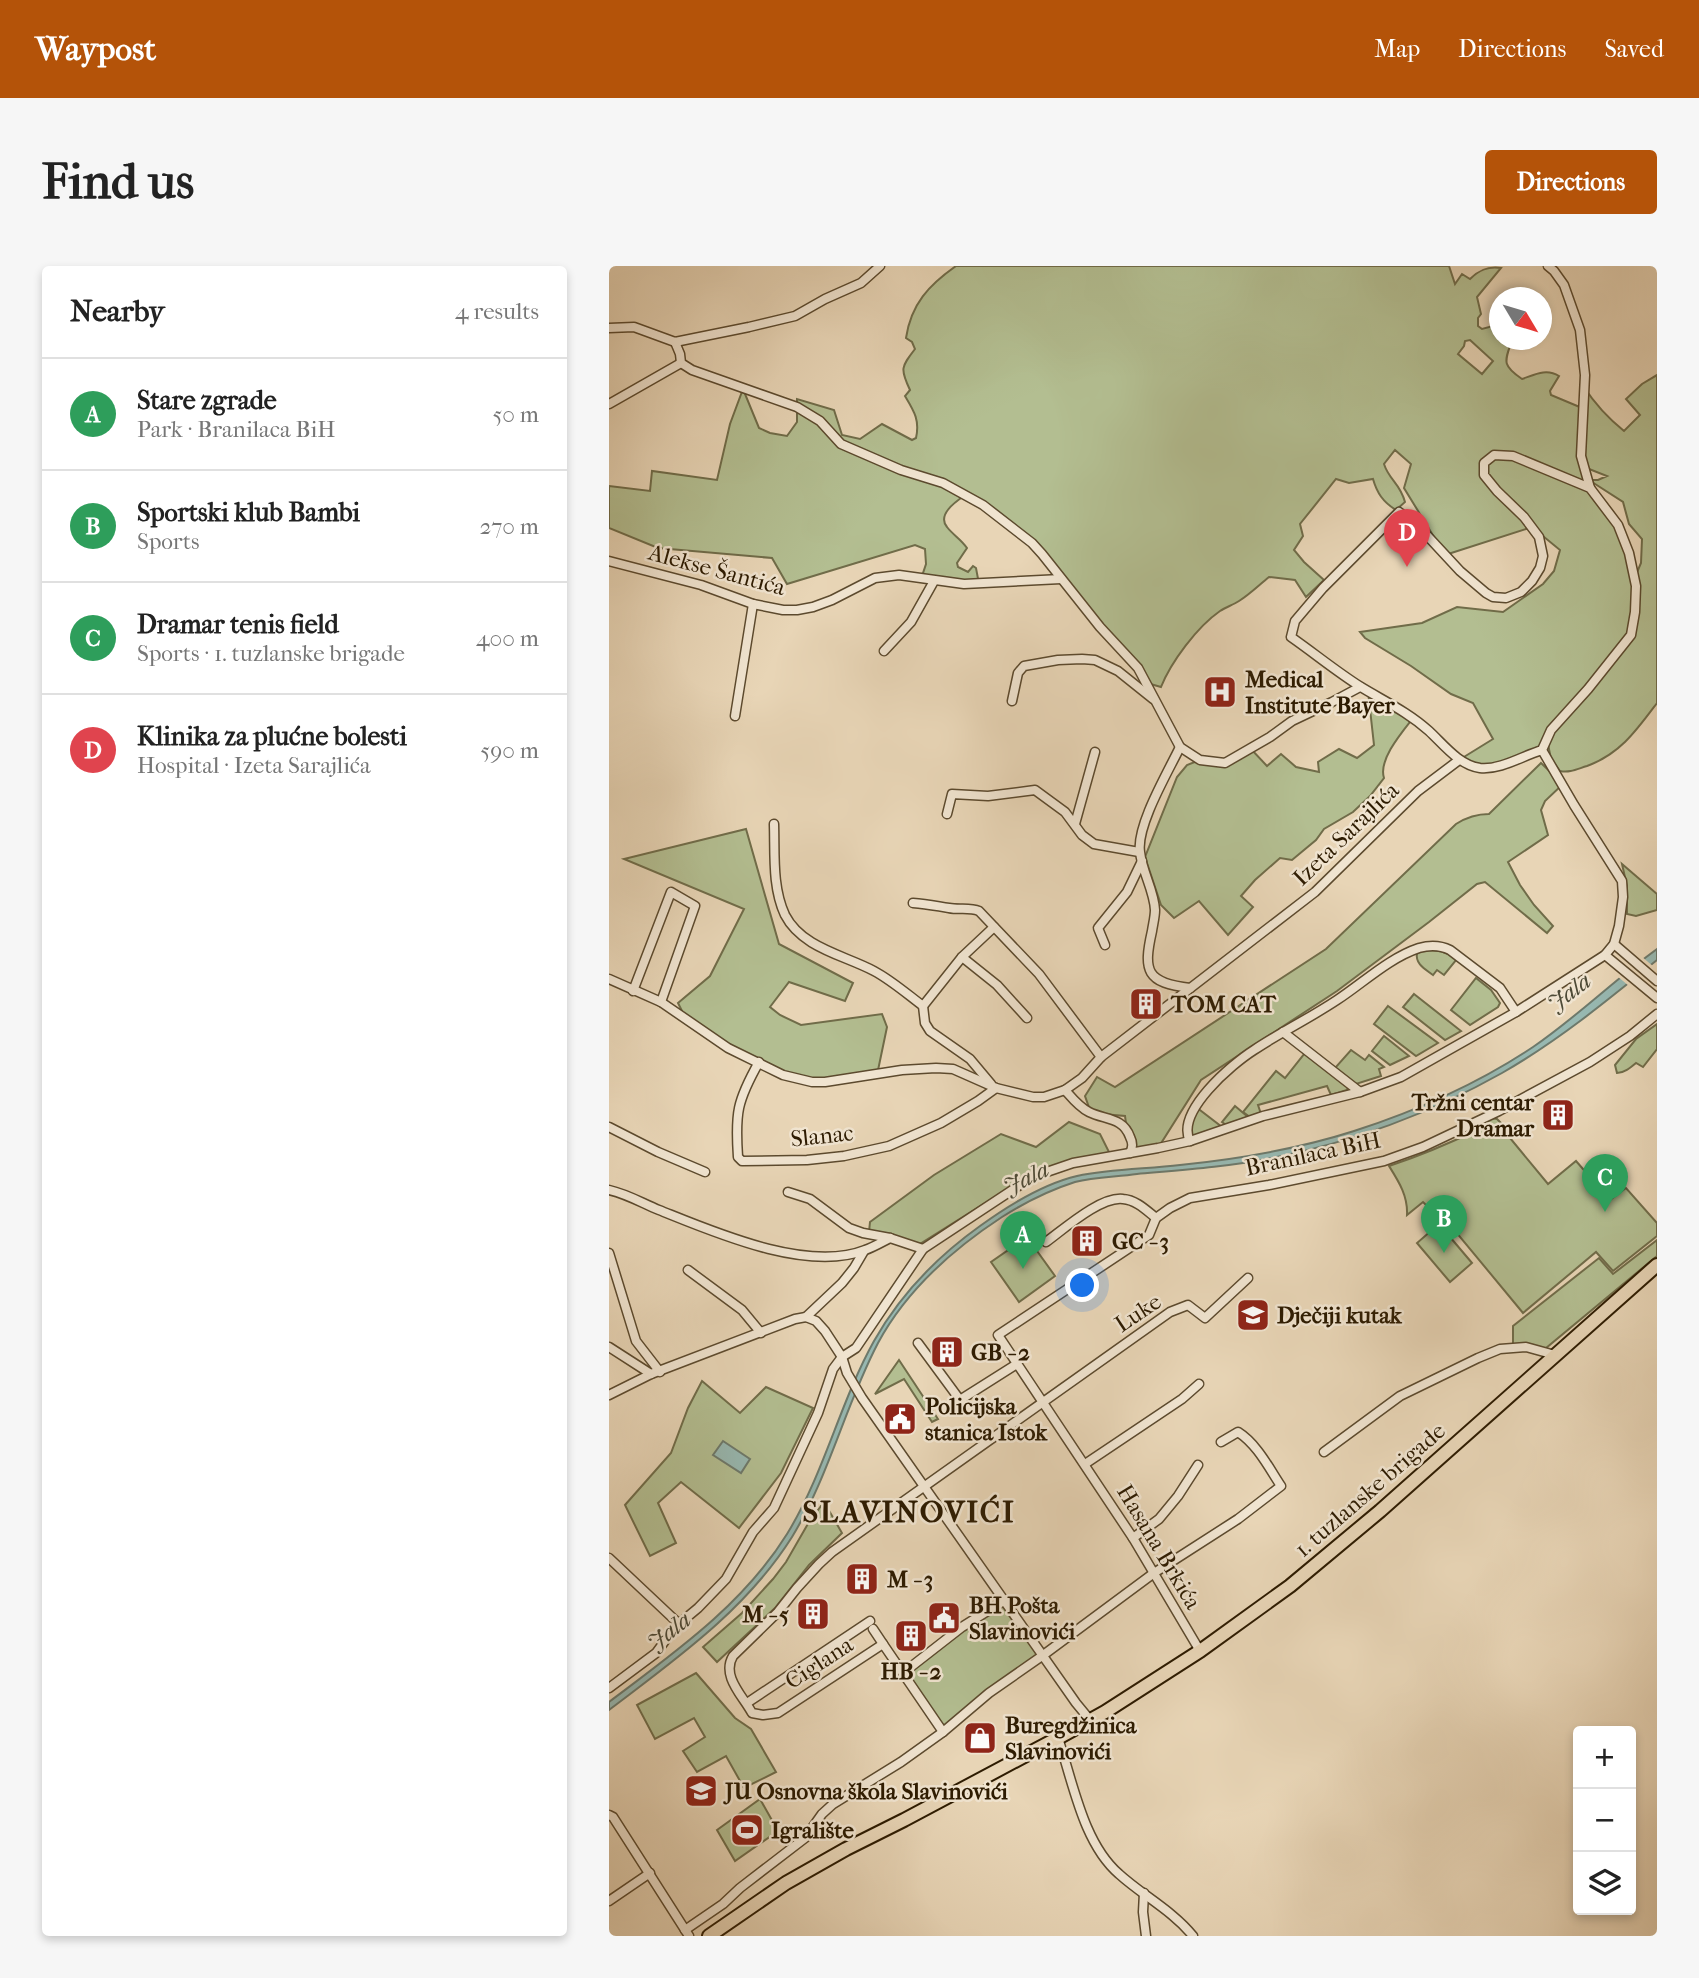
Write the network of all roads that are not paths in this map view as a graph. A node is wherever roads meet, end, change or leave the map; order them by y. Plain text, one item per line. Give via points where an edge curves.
1 (880, 266) edge
2 (1553, 268) edge
3 (609, 328) edge
4 (675, 342) junction
5 (681, 363) junction
6 (609, 404) edge
7 (1590, 488) junction
8 (609, 561) edge
9 (1061, 579) junction
10 (934, 581) junction
11 (753, 604) junction
12 (884, 651) dead end
13 (1360, 687) junction
14 (1012, 701) dead end
15 (1155, 701) junction
16 (735, 716) dead end
17 (1180, 747) junction
18 (1542, 750) junction
19 (1095, 751) dead end
20 (1459, 760) junction
21 (947, 814) dead end
22 (774, 824) dead end
23 (1075, 824) junction
24 (1141, 856) junction
25 (913, 903) dead end
26 (994, 927) junction
27 (1614, 944) junction
28 (1105, 945) dead end
29 (1605, 955) junction
30 (962, 957) junction
31 (609, 979) edge
32 (1657, 981) edge
33 (1190, 988) junction
34 (633, 991) junction
35 (1657, 998) edge
36 (661, 1002) junction
37 (923, 1006) junction
38 (1516, 1012) junction
39 (1657, 1014) edge
40 (1027, 1018) dead end
41 (1283, 1032) junction
42 (1101, 1057) junction
43 (759, 1062) junction
44 (993, 1086) junction
45 (1065, 1090) junction
46 (1360, 1092) junction
47 (610, 1130) edge
48 (1190, 1141) junction
49 (1130, 1153) junction
50 (705, 1172) dead end
51 (609, 1190) edge
52 (788, 1192) dead end
53 (1156, 1218) junction
54 (890, 1238) junction
55 (1046, 1242) dead end
56 (923, 1249) junction
57 (864, 1251) junction
58 (609, 1253) edge
59 (1657, 1265) edge
60 (688, 1270) dead end
61 (1248, 1278) dead end
62 (806, 1317) junction
63 (761, 1333) junction
64 (998, 1335) joint
65 (918, 1343) dead end
66 (609, 1347) edge
67 (1555, 1355) junction
68 (842, 1357) junction
69 (1017, 1364) junction
70 (660, 1372) junction
71 (651, 1374) junction
72 (1199, 1384) dead end
73 (609, 1395) edge
74 (1044, 1401) junction
75 (1221, 1443) dead end
76 (1324, 1452) dead end
77 (1085, 1464) junction
78 (1198, 1465) dead end
79 (924, 1487) junction
80 (1133, 1538) junction
81 (609, 1558) edge
82 (1154, 1573) junction
83 (1005, 1600) junction
84 (678, 1623) junction
85 (883, 1644) junction
86 (1200, 1651) junction
87 (1042, 1656) junction
88 (904, 1673) junction
89 (609, 1688) edge
90 (747, 1703) junction
91 (1090, 1720) junction
92 (943, 1731) junction
93 (1058, 1738) junction
94 (609, 1815) edge
95 (650, 1873) junction
96 (1144, 1894) junction
97 (609, 1901) edge
98 (687, 1933) edge
99 (709, 1936) edge
100 (1146, 1936) edge
101 (1193, 1936) edge

1 - 4 street via 861,283 795,316
2 - 7 street via 1564,285 1584,352 1581,456
3 - 4 street via 633,327
4 - 5 street
5 - 6 street
5 - 9 street via 797,407 820,421 841,444 943,483 983,505 1032,543
7 - 13 street via 1513,456 1493,455 1483,463 1484,475 1539,537 1540,568 1521,592 1506,598 1486,593 1399,512 1324,587 1295,621 1291,636
7 - 18 street via 1618,525 1629,553 1636,586 1631,635 1551,730
8 - 11 street, Alekse Šantića
9 - 10 street, Alekse Šantića
9 - 15 street via 1137,668
10 - 11 street, Alekse Šantića via 898,575 875,578 832,600 797,610
10 - 12 street via 911,622
11 - 16 street
13 - 17 street via 1292,721 1225,763 1200,760
13 - 20 street via 1402,710
14 - 15 street via 1024,666 1082,659 1118,671
15 - 17 street
17 - 24 street via 1141,833
18 - 20 street via 1490,768
18 - 27 street via 1622,881 1622,909
19 - 23 street
20 - 33 street, Izeta Sarajlića via 1418,791 1315,892
21 - 23 street via 952,794 988,796 1035,790
22 - 37 street via 776,884 785,914 797,933 876,972
23 - 24 street via 1094,844
24 - 28 street via 1127,892 1098,928
24 - 33 street via 1156,913 1147,958 1150,969 1161,982
25 - 26 street via 974,909
26 - 30 street
26 - 42 street via 1039,974
27 - 29 street
27 - 32 street
29 - 35 street
29 - 38 street
30 - 37 street
30 - 40 street via 997,985
31 - 34 street
33 - 42 street, Izeta Sarajlića
34 - 36 street
34 - 36 street via 671,892 695,906
36 - 43 street via 717,1042
37 - 44 street via 930,1031 971,1059
38 - 41 street via 1500,988 1454,952 1427,946 1395,961
38 - 46 street via 1402,1077
39 - 53 street, Branilaca BiH via 1590,1062 1423,1147 1384,1161 1190,1198
41 - 46 street
41 - 48 street via 1252,1051 1202,1098 1187,1123
42 - 45 street
43 - 44 street via 783,1075 811,1082 936,1068 953,1069
43 - 44 street, Slanac via 737,1111 738,1157 742,1161 807,1160 889,1146 941,1123 978,1101
44 - 45 street via 1033,1097
45 - 49 street via 1077,1105 1124,1126 1133,1148
46 - 48 street via 1263,1116
47 - 50 street
48 - 49 street
49 - 56 street via 1073,1163 1032,1177
51 - 57 street via 706,1230 769,1248 800,1255
52 - 54 street via 810,1199 849,1228
53 - 55 street via 1140,1205 1112,1199
53 - 64 street, Branilaca BiH via 1149,1235
54 - 56 street
54 - 57 street
56 - 68 street via 856,1348
57 - 62 street via 842,1283
58 - 70 street via 636,1341
59 - 67 main road, 1. tuzlanske brigade
60 - 63 street via 742,1310
61 - 74 street, Luke via 1205,1318 1188,1305 1170,1312
62 - 63 street
62 - 68 street via 825,1331
63 - 70 street
64 - 69 street, Hasana Brkića
65 - 69 street via 960,1400
66 - 71 street
67 - 76 street via 1527,1347 1500,1349 1478,1358 1400,1396
67 - 86 main road, 1. tuzlanske brigade via 1290,1586
68 - 79 street via 862,1398
68 - 84 street via 774,1508 753,1532 726,1579
69 - 74 street, Hasana Brkića
70 - 71 street
71 - 73 street
72 - 77 street
74 - 77 street, Hasana Brkića
74 - 79 street
75 - 82 street via 1238,1432 1245,1436 1281,1486
77 - 80 street, Hasana Brkića
78 - 80 street via 1159,1519
79 - 83 street
79 - 90 street via 818,1564 733,1656 729,1671
80 - 82 street, Hasana Brkića
81 - 84 street
82 - 86 street, Hasana Brkića
82 - 87 street
83 - 87 street
83 - 88 street
84 - 89 street via 656,1653
85 - 88 street, Ciglana
85 - 90 street, Ciglana via 778,1713 753,1713
85 - 90 street, Ciglana via 872,1625
86 - 91 main road, 1. tuzlanske brigade
87 - 91 street
87 - 92 street
88 - 92 street, Ciglana
91 - 93 main road, 1. tuzlanske brigade
92 - 98 street via 834,1804 805,1838
93 - 96 street via 1094,1843 1118,1874
93 - 99 main road, 1. tuzlanske brigade via 786,1883
94 - 95 street
95 - 97 street
95 - 98 street
96 - 100 street
96 - 101 street

